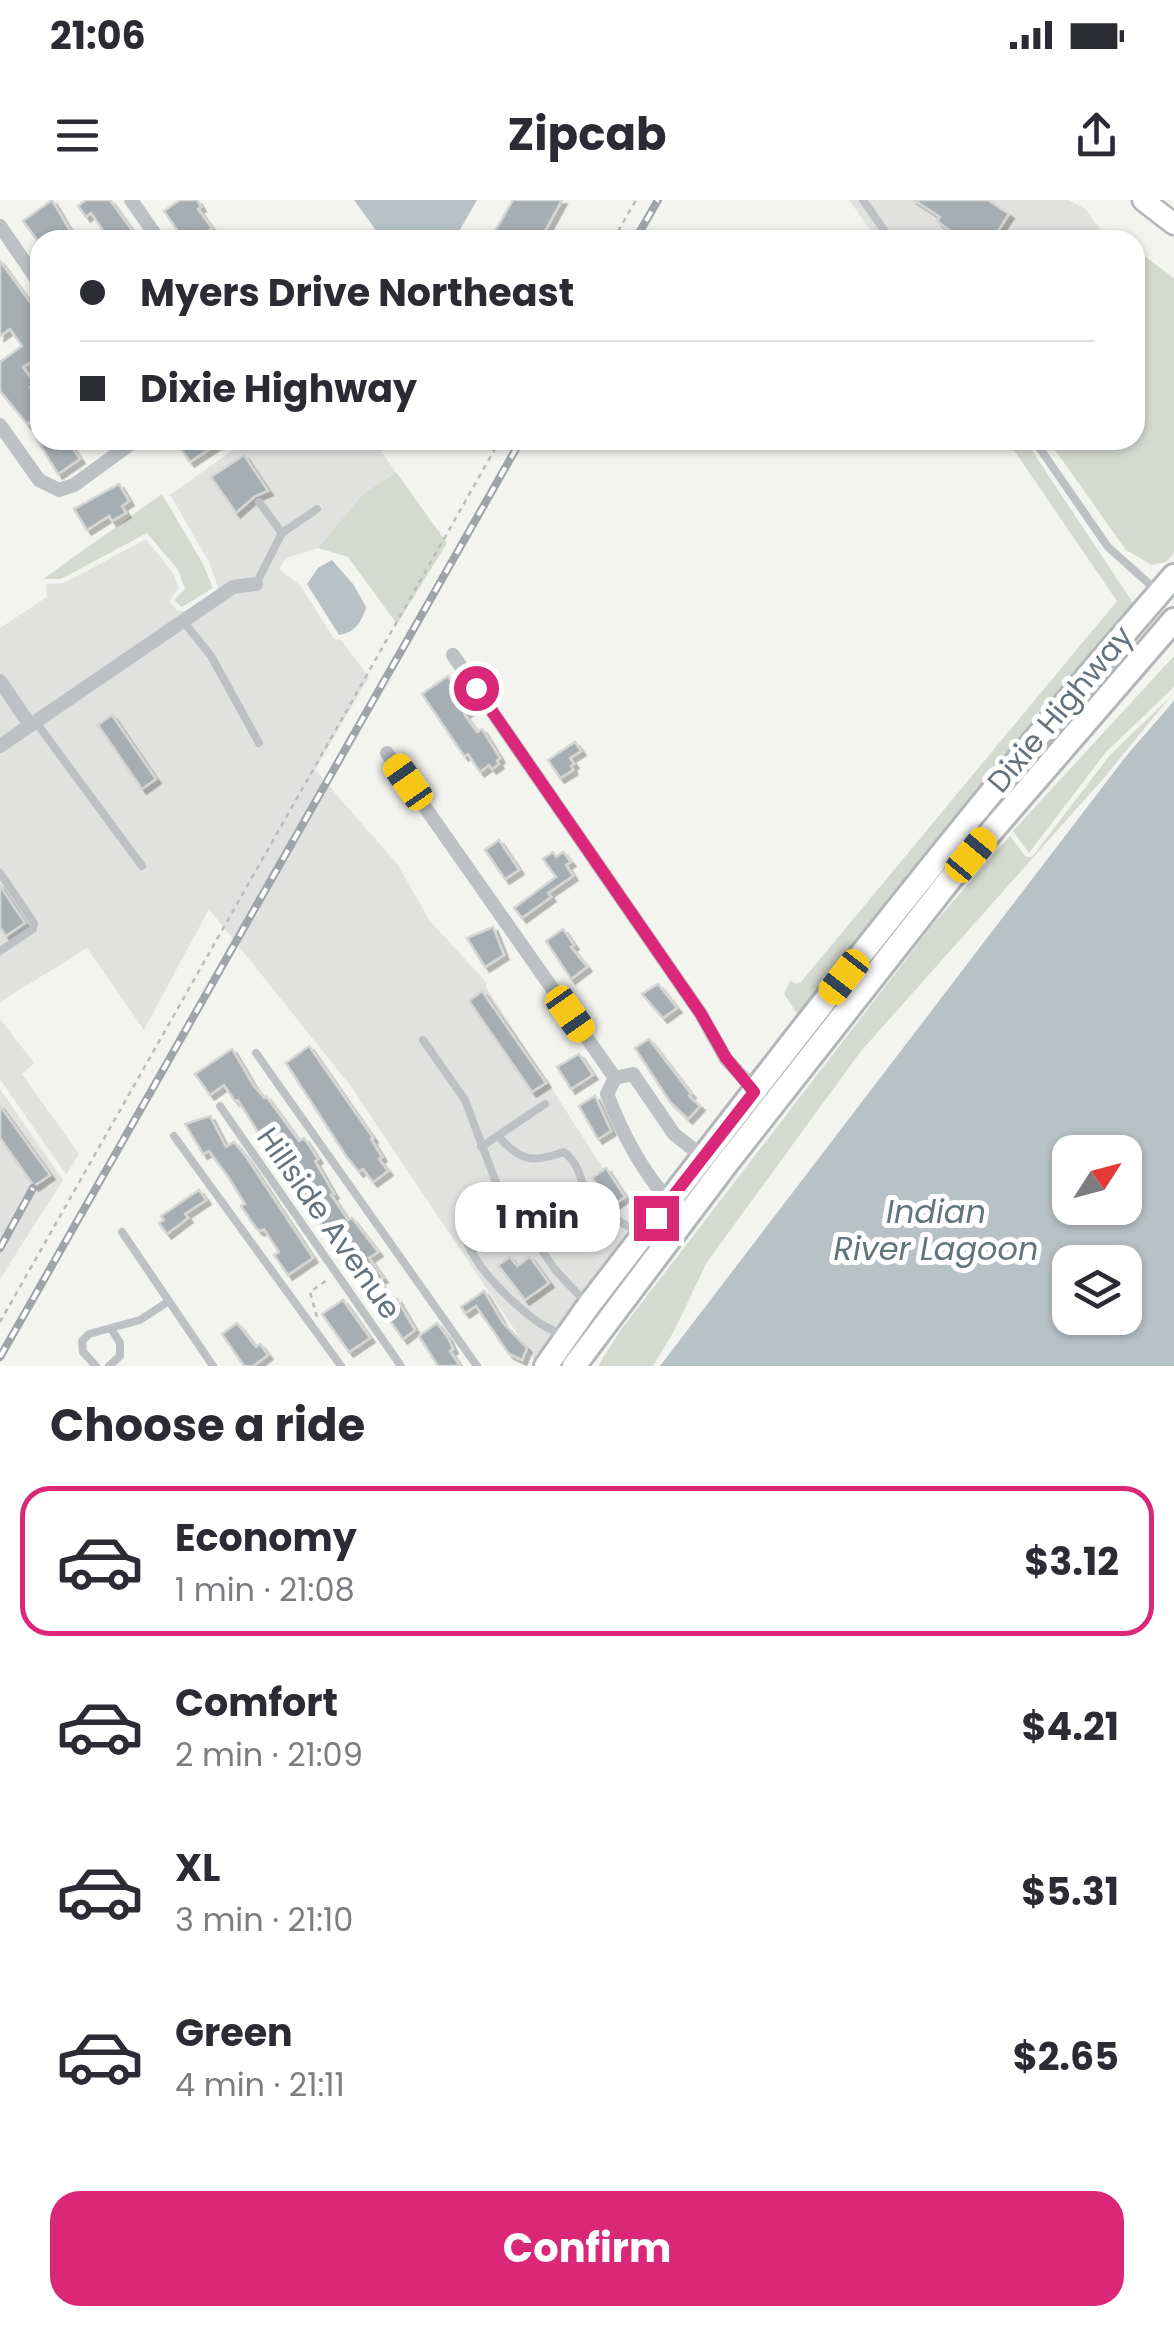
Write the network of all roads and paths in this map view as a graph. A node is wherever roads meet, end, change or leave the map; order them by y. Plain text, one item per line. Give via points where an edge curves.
1 (131, 200) edge
2 (636, 200) edge
3 (863, 200) edge
4 (1143, 200) edge
5 (1174, 224) edge
6 (0, 226) edge
7 (152, 230) edge
8 (620, 230) edge
9 (884, 230) edge
10 (30, 270) edge
11 (0, 425) edge
12 (122, 450) edge
13 (494, 450) edge
14 (1041, 450) edge
15 (260, 502) dead end
16 (317, 508) dead end
17 (282, 533) junction
18 (256, 584) joint
19 (1167, 584) edge
20 (1174, 620) edge
21 (183, 621) junction
22 (453, 656) dead end
23 (0, 681) edge
24 (33, 723) junction
25 (1046, 724) junction
26 (258, 742) dead end
27 (1068, 743) junction
28 (0, 746) edge
29 (388, 753) dead end
30 (142, 866) dead end
31 (0, 873) edge
32 (0, 950) edge
33 (423, 1040) dead end
34 (256, 1053) dead end
35 (615, 1078) junction
36 (763, 1099) junction
37 (544, 1104) dead end
38 (220, 1106) dead end
39 (174, 1136) dead end
40 (498, 1136) junction
41 (481, 1147) junction
42 (703, 1158) junction
43 (503, 1201) junction
44 (669, 1202) junction
45 (122, 1232) dead end
46 (642, 1236) junction
47 (336, 1273) junction
48 (169, 1301) junction
49 (599, 1310) junction
50 (0, 1322) edge
51 (112, 1330) junction
52 (566, 1336) junction
53 (325, 1344) junction
54 (96, 1366) edge
55 (109, 1366) edge
56 (213, 1366) edge
57 (341, 1366) edge
58 (401, 1366) edge
59 (477, 1366) edge
60 (546, 1366) edge
61 (574, 1366) edge

1 - 7 street
2 - 8 path
3 - 9 lane
4 - 5 main road
6 - 10 street
11 - 12 street via 52,489 74,485
13 - 50 path
14 - 19 lane via 1108,547
15 - 17 lane
16 - 17 lane
17 - 18 lane
18 - 21 street via 233,588
19 - 25 main road, Dixie Highway
20 - 27 main road, Dixie Highway
21 - 24 street
21 - 26 lane via 211,656
22 - 36 street via 726,1058
23 - 24 street
24 - 28 street
24 - 30 lane
25 - 27 street
25 - 36 main road, Dixie Highway
27 - 36 main road, Dixie Highway
29 - 35 street
31 - 32 lane via 34,923
33 - 41 lane via 464,1100
34 - 59 lane
35 - 42 street via 633,1074 674,1134
35 - 44 street via 607,1094 622,1131
36 - 42 main road, Dixie Highway
36 - 49 main road, Dixie Highway
37 - 40 lane
38 - 47 lane, Hillside Avenue
39 - 53 lane
40 - 41 lane
40 - 46 lane via 522,1157 541,1160 564,1152 578,1163 586,1190 602,1209
41 - 43 lane
42 - 44 main road, Dixie Highway
43 - 49 lane via 554,1267
43 - 52 lane via 474,1206 463,1236 509,1298
44 - 46 main road, Dixie Highway
45 - 48 lane
46 - 49 main road, Dixie Highway
47 - 53 path via 310,1292
47 - 58 lane, Hillside Avenue
48 - 51 lane
48 - 56 lane
49 - 52 main road, Dixie Highway
49 - 61 main road, Dixie Highway
51 - 54 lane via 82,1341
51 - 55 lane via 120,1356
52 - 60 main road, Dixie Highway
53 - 57 lane

